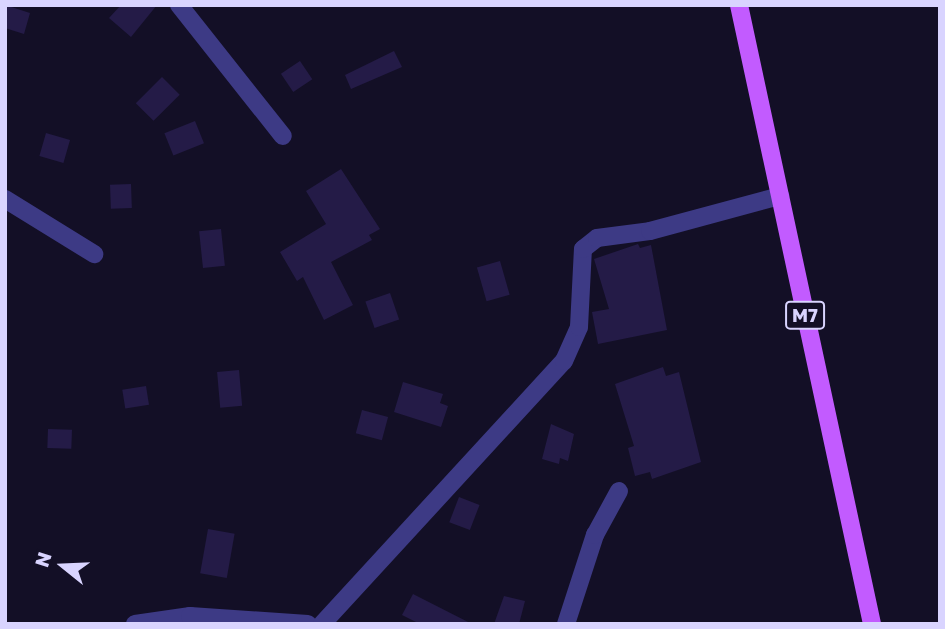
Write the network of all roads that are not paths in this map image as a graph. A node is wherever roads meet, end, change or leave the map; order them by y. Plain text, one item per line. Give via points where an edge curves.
1 (179, 5) edge
2 (739, 5) edge
3 (283, 136) dead end
4 (780, 196) junction
5 (5, 199) edge
6 (94, 254) dead end
7 (619, 491) dead end
8 (135, 624) edge
9 (308, 624) edge
10 (322, 624) edge
11 (566, 624) edge
12 (872, 624) edge

1 - 3 street
2 - 4 main road, M7
4 - 10 street via 650,231 597,239 583,249 579,327 564,362
4 - 12 main road, M7
5 - 6 street
7 - 11 street via 595,536
8 - 9 street via 190,616

